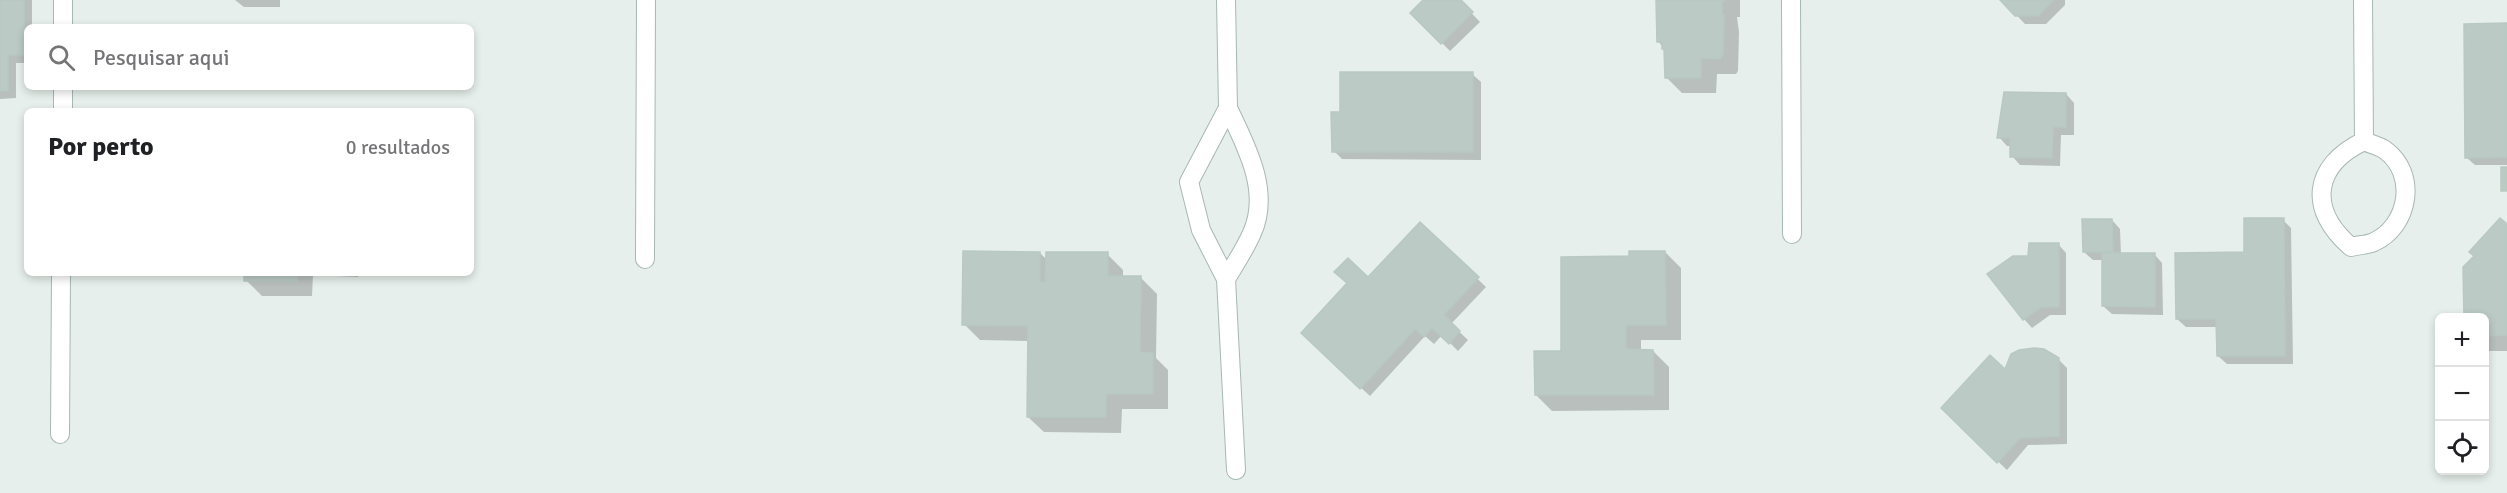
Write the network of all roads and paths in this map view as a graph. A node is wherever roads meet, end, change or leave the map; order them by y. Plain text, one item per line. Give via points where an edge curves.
1 (63, 0) edge
2 (646, 0) edge
3 (1226, 0) edge
4 (1791, 0) edge
5 (2363, 0) edge
6 (63, 24) edge
7 (63, 90) edge
8 (63, 108) edge
9 (1228, 108) junction
10 (2364, 141) junction
11 (1792, 234) dead end
12 (645, 259) dead end
13 (62, 276) edge
14 (1226, 279) junction
15 (60, 434) dead end
16 (1236, 470) dead end

1 - 6 street
2 - 12 street
3 - 9 street
4 - 11 street
5 - 10 street
7 - 8 street
9 - 14 street via 1254,161 1258,203 1253,232
9 - 14 street via 1189,182 1202,230
10 - 10 street via 2344,151 2329,168 2321,190 2324,212 2334,232 2351,247 2373,243 2392,230 2403,211 2407,188 2400,166 2385,150
13 - 15 street
14 - 16 street

